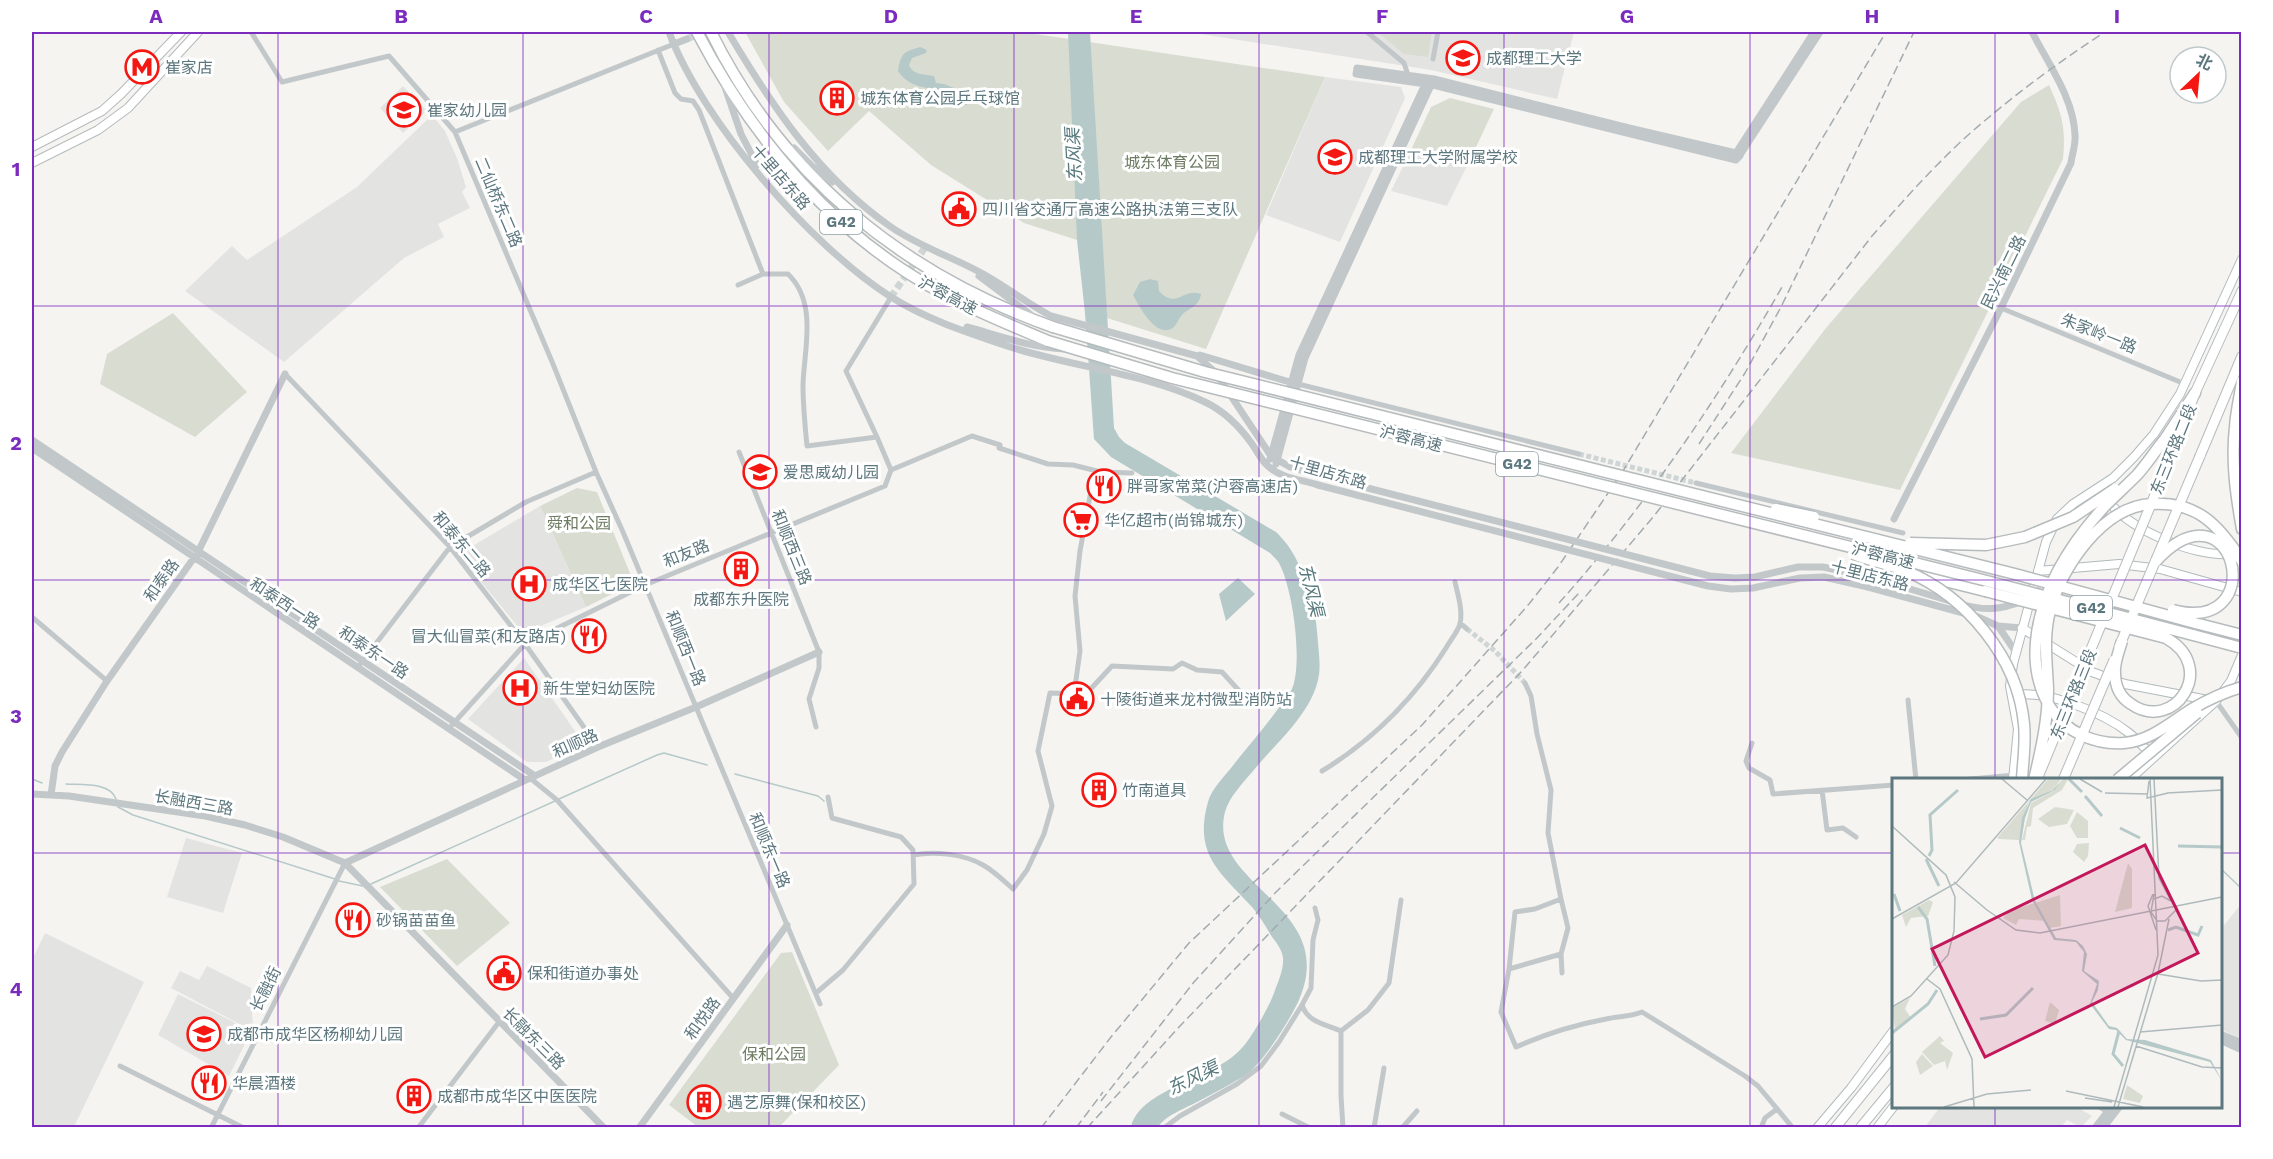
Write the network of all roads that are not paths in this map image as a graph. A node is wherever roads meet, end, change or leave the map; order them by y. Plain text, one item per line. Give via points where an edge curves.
1 (181, 32) edge
2 (198, 32) edge
3 (251, 32) edge
4 (669, 32) edge
5 (697, 32) edge
6 (711, 32) edge
7 (729, 32) edge
8 (1367, 32) edge
9 (1438, 32) edge
10 (1814, 32) edge
11 (1820, 32) edge
12 (2032, 32) edge
13 (687, 39) tunnel mouth
14 (674, 44) junction
15 (658, 50) junction
16 (1433, 59) dead end
17 (720, 73) junction
18 (1408, 75) junction
19 (1430, 81) junction
20 (752, 101) junction
21 (455, 132) junction
22 (32, 147) edge
23 (1738, 156) junction
24 (32, 163) edge
25 (769, 185) junction
26 (858, 202) junction
27 (950, 258) junction
28 (2241, 259) edge
29 (763, 274) junction
30 (738, 285) dead end
31 (2241, 291) edge
32 (891, 297) junction
33 (2001, 308) junction
34 (916, 311) junction
35 (1048, 326) junction
36 (1046, 344) junction
37 (1190, 352) junction
38 (2241, 356) edge
39 (285, 374) joint
40 (1295, 383) junction
41 (2185, 384) junction
42 (2241, 384) edge
43 (2195, 393) junction
44 (877, 437) junction
45 (32, 440) edge
46 (32, 448) edge
47 (739, 452) dead end
48 (1579, 454) tunnel mouth
49 (1274, 459) junction
50 (1271, 468) junction
51 (891, 470) junction
52 (596, 472) junction
53 (1101, 472) junction
54 (1132, 473) dead end
55 (2138, 474) junction
56 (1696, 483) tunnel mouth
57 (2098, 487) junction
58 (1729, 504) junction
59 (1894, 519) dead end
60 (2241, 529) edge
61 (623, 532) joint
62 (771, 532) junction
63 (1903, 533) dead end
64 (1802, 535) junction
65 (1913, 544) junction
66 (450, 547) junction
67 (198, 552) junction
68 (2241, 553) edge
69 (193, 559) junction
70 (2156, 561) junction
71 (2241, 561) edge
72 (1905, 571) junction
73 (2038, 571) junction
74 (1455, 582) dead end
75 (645, 585) junction
76 (2059, 586) junction
77 (2241, 592) edge
78 (2031, 598) junction
79 (2108, 608) joint
80 (2133, 615) joint
81 (32, 617) edge
82 (1460, 624) junction
83 (1998, 626) junction
84 (2022, 628) junction
85 (1467, 629) tunnel mouth
86 (2241, 635) edge
87 (2122, 641) junction
88 (525, 644) junction
89 (2241, 648) edge
90 (2015, 651) junction
91 (819, 652) junction
92 (2241, 655) edge
93 (360, 664) junction
94 (107, 681) junction
95 (1525, 683) tunnel mouth
96 (2241, 687) edge
97 (1074, 694) junction
98 (1243, 695) dead end
99 (2011, 695) junction
100 (2216, 699) junction
101 (1908, 700) dead end
102 (696, 707) junction
103 (454, 722) junction
104 (816, 727) dead end
105 (450, 729) junction
106 (2241, 738) edge
107 (1752, 743) dead end
108 (598, 747) junction
109 (2154, 757) junction
110 (1322, 771) dead end
111 (530, 778) junction
112 (1916, 778) edge
113 (2018, 778) edge
114 (2036, 778) edge
115 (2037, 778) edge
116 (2064, 778) edge
117 (2119, 778) edge
118 (2131, 778) edge
119 (1892, 785) edge
120 (1822, 790) junction
121 (32, 794) edge
122 (51, 795) junction
123 (828, 797) dead end
124 (1856, 837) dead end
125 (913, 855) junction
126 (345, 863) junction
127 (1561, 899) junction
128 (1401, 900) dead end
129 (1315, 908) dead end
130 (787, 925) junction
131 (1561, 954) junction
132 (1509, 969) junction
133 (1562, 973) dead end
134 (816, 993) junction
135 (733, 998) junction
136 (820, 1004) dead end
137 (1302, 1005) junction
138 (499, 1022) junction
139 (1341, 1031) junction
140 (1892, 1031) edge
141 (2222, 1035) edge
142 (2222, 1041) edge
143 (2241, 1043) edge
144 (2241, 1050) edge
145 (1892, 1056) edge
146 (120, 1066) dead end
147 (1384, 1068) dead end
148 (1892, 1088) edge
149 (1893, 1108) edge
150 (1777, 1109) junction
151 (1417, 1111) dead end
152 (2111, 1112) edge
153 (218, 1114) junction
154 (1282, 1114) dead end
155 (211, 1128) edge
156 (244, 1128) edge
157 (418, 1128) edge
158 (604, 1128) edge
159 (639, 1128) edge
160 (1164, 1128) edge
161 (1310, 1128) edge
162 (1343, 1128) edge
163 (1374, 1128) edge
164 (1402, 1128) edge
165 (1761, 1128) edge
166 (1793, 1128) edge
167 (1817, 1128) edge
168 (1835, 1128) edge
169 (1860, 1128) edge
170 (1876, 1128) edge
171 (2095, 1128) edge
172 (2103, 1128) edge

1 - 22 main road via 102,111
2 - 24 main road via 121,114
3 - 21 street, 二仙桥东二路 via 282,81 389,56
4 - 14 street, 十里店东路
5 - 17 highway, 沪蓉高速 / G42
6 - 20 highway, 沪蓉高速 / G42
7 - 26 street, 十里店东路 via 794,134
8 - 18 street via 1404,63
9 - 16 street
10 - 23 street
11 - 23 street
12 - 33 street, 民兴南二路 via 2065,95 2076,137 2071,163
13 - 14 street
14 - 15 street
14 - 25 street, 十里店东路 via 714,115
15 - 21 street
15 - 29 street via 675,93 681,99 693,101 699,110
17 - 25 street via 741,134
17 - 36 highway, 沪蓉高速 / G42 via 807,191 857,237 943,294
18 - 19 street
18 - 19 street via 1357,68 1356,74
19 - 23 street
19 - 40 street via 1299,355
20 - 26 street via 812,166
20 - 35 highway, 沪蓉高速 / G42 via 798,162 870,229 950,282
21 - 52 street, 二仙桥东二路
25 - 32 street, 十里店东路 via 814,234
26 - 27 street, 十里店东路 via 893,228
27 - 35 street
27 - 37 street, 十里店东路 via 1051,316
28 - 41 main road
29 - 30 street
29 - 44 street via 788,274 805,304 808,325 803,387 807,446
31 - 43 highway, 东三环路二段
32 - 34 street, 十里店东路
32 - 44 street via 846,371
33 - 41 street, 朱家岭一路
33 - 59 street, 民兴南二路
34 - 36 street via 1017,343
34 - 50 street, 十里店东路 via 1005,345 1187,394 1223,413 1238,426
35 - 58 highway, 沪蓉高速 / G42, bridge via 1205,372
36 - 64 highway, 沪蓉高速 / G42, bridge
37 - 40 street
37 - 49 street, 十里店东路 via 1215,372
38 - 70 highway, 东三环路二段, bridge
39 - 66 street, 和泰东二路
39 - 67 street, 和泰路
40 - 48 street
40 - 49 street
41 - 57 main road via 2154,434
42 - 60 highway via 2233,461
43 - 55 highway, bridge
43 - 79 highway, 东三环路二段, bridge
44 - 51 street
45 - 67 street
46 - 69 street, 和泰西一路
47 - 62 street, 和顺西三路
49 - 50 street
49 - 78 street, 十里店东路, bridge via 1321,476 1710,576 1755,577 1798,567 1823,567 1973,607 2003,609
50 - 83 street, 十里店东路, bridge via 1318,485 1708,586 1753,588 1824,577 1978,617
51 - 53 street via 972,436 1048,464
51 - 62 street, 和友路 via 885,486
52 - 61 street, 二仙桥东二路
52 - 66 street via 526,502
53 - 54 street
53 - 97 street via 1093,480 1080,551 1075,596 1080,651
55 - 65 highway, bridge via 2073,517 2025,537 1986,544
55 - 100 highway, bridge via 2084,531 2050,588 2036,640 2035,662 2042,695 2063,724 2077,733 2122,743 2153,734
56 - 63 street
57 - 68 main road via 2114,509 2157,536 2219,555
57 - 73 main road via 2057,519
58 - 65 highway, bridge via 1791,511
58 - 76 highway, 沪蓉高速 / G42, bridge
61 - 75 street, 和顺西一路
62 - 75 street, 和友路
62 - 91 street, 和顺西三路
64 - 72 highway, bridge
64 - 89 highway, 沪蓉高速 / G42, bridge
65 - 70 highway, bridge via 2184,613 2213,609 2231,588 2231,558 2210,538 2189,536 2168,548
66 - 88 street, 和泰东二路
66 - 93 street
67 - 69 street, 和泰路
67 - 93 street, 和泰东一路
69 - 93 street, 和泰西一路
69 - 94 street, 和泰路
70 - 80 highway, 东三环路二段, bridge
71 - 76 highway, bridge via 2208,518 2188,508 2147,504 2126,510 2099,529 2083,546
72 - 87 highway, bridge via 2166,638 2185,654 2191,676 2182,698 2172,707 2151,712 2139,709 2121,694 2115,670
72 - 113 highway, bridge via 1947,595 1985,632 2004,660 2024,723
73 - 77 main road via 2119,564 2160,569
73 - 78 main road
74 - 82 street
75 - 88 street, 和友路
75 - 102 street, 和顺西一路
76 - 86 highway, 沪蓉高速 / G42, bridge
76 - 114 highway, bridge via 2049,612 2045,649 2047,714
78 - 84 main road
79 - 115 highway, 东三环路三段, bridge
80 - 87 highway, 东三环路三段, bridge
81 - 94 street
82 - 85 street
82 - 110 street via 1418,687 1380,728
83 - 84 street, 十里店东路
83 - 90 street
84 - 90 main road
84 - 100 main road via 2092,672 2125,684
87 - 116 highway, 东三环路三段, bridge
88 - 103 street, 和友路
88 - 108 street, 和泰东二路
90 - 99 main road
91 - 102 street, 和顺路
91 - 104 street via 819,668 809,699
92 - 100 main road via 2231,681
93 - 103 street, 和泰东一路
93 - 105 street, 和泰西一路
94 - 122 street, 和泰路 via 55,766
95 - 127 street via 1551,790 1548,833
96 - 100 highway, bridge
97 - 98 street via 1086,694 1112,666 1173,669 1182,663 1197,670 1221,672
97 - 125 street via 1050,693 1038,751 1052,806 1044,834 1013,889 983,864 926,853
99 - 109 main road via 2027,693 2081,707 2128,733
99 - 113 main road via 2018,729
100 - 106 street
100 - 109 main road
100 - 117 highway, bridge
101 - 112 street
102 - 108 street, 和顺路
102 - 130 street, 和顺东一路
103 - 105 street, 和友路
103 - 111 street, 和泰东一路
105 - 111 street, 和泰西一路
107 - 120 street via 1746,761 1749,768 1770,780 1773,794
108 - 111 street, 和顺路
109 - 118 main road
111 - 126 street, 和顺路
111 - 135 street via 557,800
119 - 120 street
120 - 124 street via 1827,830 1843,828
121 - 122 street, 长融西三路
122 - 126 street, 长融西三路 via 245,825
123 - 125 street via 832,818 901,837 913,849
125 - 134 street via 914,884 843,970
126 - 138 street, 长融东三路
126 - 153 street, 长融街
127 - 131 street via 1568,928
127 - 132 street via 1515,912
128 - 139 street via 1389,983 1368,1010
129 - 137 street via 1318,920 1311,988
130 - 134 street, 和顺东一路
130 - 135 street, 和悦路
131 - 132 street
131 - 133 street
132 - 150 street via 1501,1012 1516,1047 1560,1029 1642,1012 1745,1076
134 - 136 street, 和顺东一路
135 - 159 street, 和悦路
137 - 139 street via 1315,1021
137 - 160 street via 1261,1066
138 - 157 street
138 - 158 street, 长融东三路
139 - 162 street
140 - 167 main road
141 - 143 street
142 - 144 street
145 - 168 highway
146 - 153 street
147 - 163 street
148 - 169 highway
149 - 170 main road
150 - 165 street via 1765,1118
150 - 166 street
151 - 164 street
152 - 171 street
152 - 172 street
153 - 155 street, 长融街
153 - 156 street
154 - 161 street

